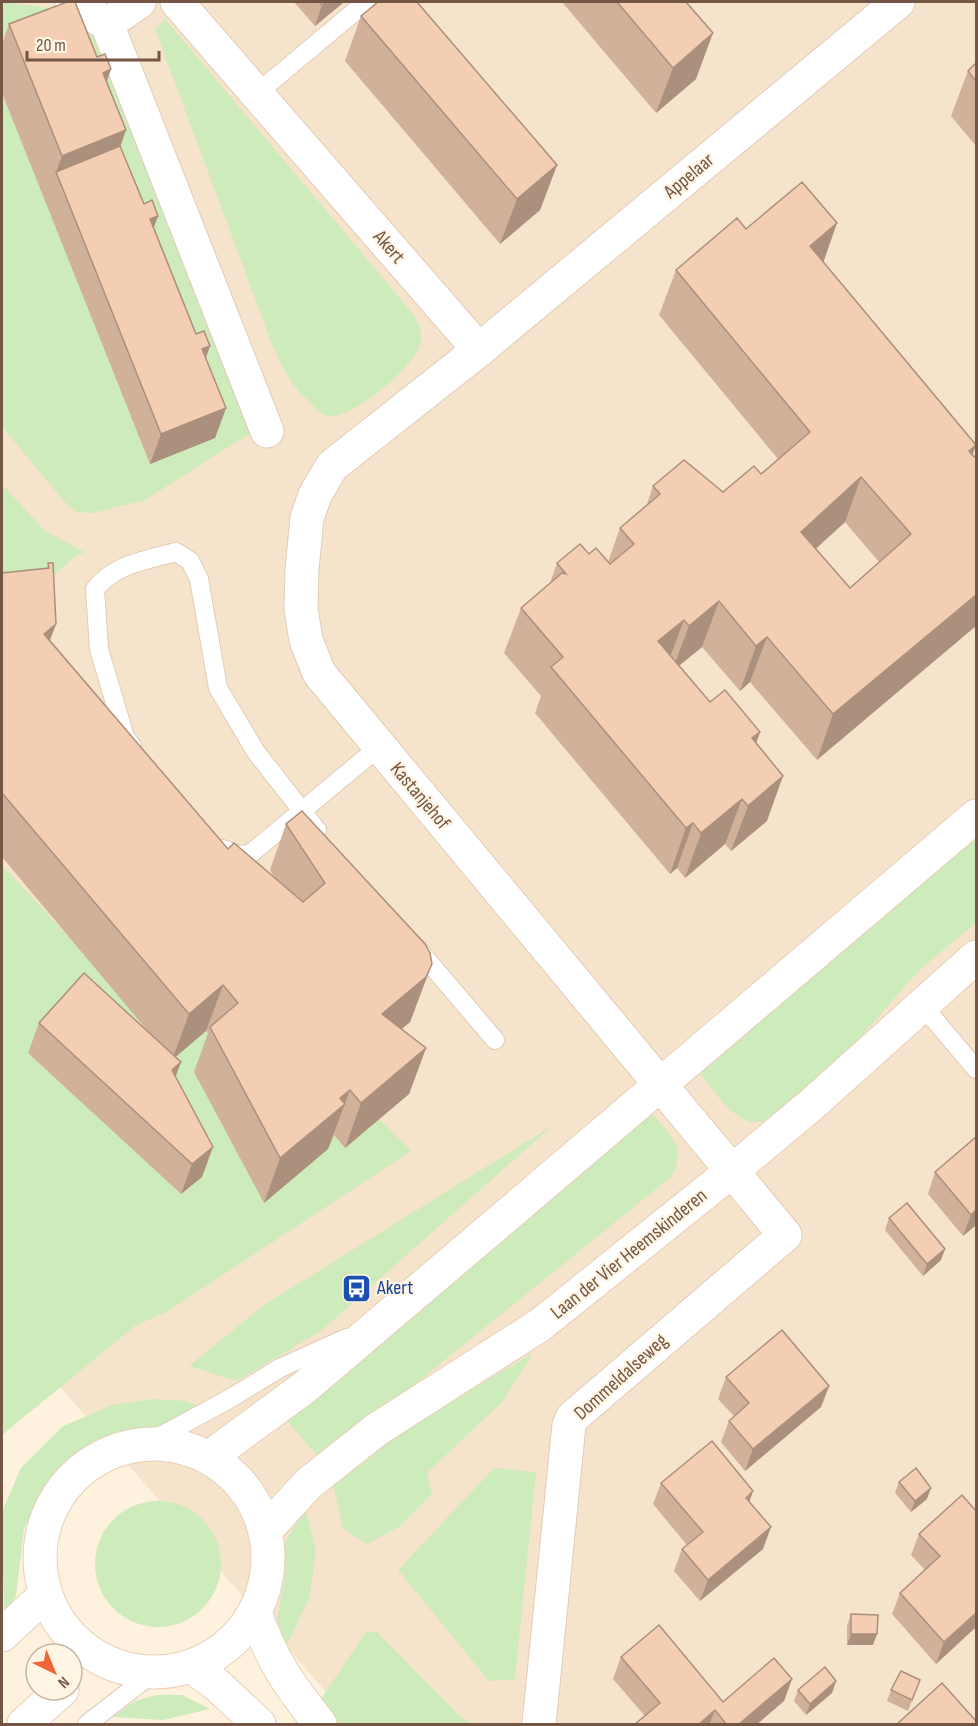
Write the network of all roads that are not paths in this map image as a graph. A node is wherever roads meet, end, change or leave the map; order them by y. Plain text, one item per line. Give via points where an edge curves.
1 (72, 2) edge
2 (140, 2) edge
3 (177, 2) edge
4 (366, 2) edge
5 (898, 2) edge
6 (107, 24) junction
7 (255, 94) junction
8 (479, 350) junction
9 (267, 431) dead end
10 (379, 747) junction
11 (140, 756) edge
12 (301, 811) junction
13 (976, 816) edge
14 (207, 835) edge
15 (332, 848) edge
16 (402, 930) edge
17 (976, 957) edge
18 (922, 1005) junction
19 (495, 1040) dead end
20 (976, 1070) edge
21 (661, 1083) junction
22 (732, 1171) junction
23 (376, 1325) junction
24 (148, 1443) junction
25 (210, 1457) junction
26 (266, 1530) junction
27 (45, 1595) junction
28 (255, 1613) junction
29 (2, 1635) edge
30 (101, 1660) junction
31 (191, 1666) junction
32 (84, 1673) edge
33 (153, 1673) junction
34 (49, 1702) edge
35 (24, 1725) edge
36 (87, 1725) edge
37 (259, 1725) edge
38 (320, 1725) edge
39 (539, 1725) edge

1 - 6 street
2 - 6 street
3 - 7 street, Akert
4 - 7 lane
5 - 8 street, Appelaar
6 - 9 street
7 - 8 street, Akert
8 - 10 street, Kastanjehof via 332,466 307,518 301,609 306,640 319,673
10 - 12 lane
10 - 21 street, Kastanjehof
11 - 12 lane via 125,737 99,649 95,589 116,569 176,552 190,561 199,579 218,688 256,752
12 - 14 lane via 250,854 238,855 222,848
12 - 15 lane
13 - 21 street
16 - 19 lane
17 - 18 street, Laan der Vier Heemskinderen
18 - 20 lane
18 - 22 street, Laan der Vier Heemskinderen
21 - 22 street, Kastanjehof
21 - 23 street
22 - 26 street, Laan der Vier Heemskinderen via 540,1325 376,1430 308,1484
22 - 39 street, Dommeldalseweg via 785,1235 573,1417 569,1425
23 - 24 lane via 280,1368
23 - 25 street via 305,1387
24 - 25 street via 182,1446
24 - 27 street via 114,1450 86,1465 56,1498 39,1547
25 - 26 street via 244,1487
26 - 28 street via 268,1569
27 - 29 street
27 - 30 street via 71,1638
28 - 31 street via 226,1647
28 - 38 street via 282,1676
30 - 32 street
30 - 33 street
31 - 33 street
31 - 37 street
33 - 36 lane
34 - 35 street

